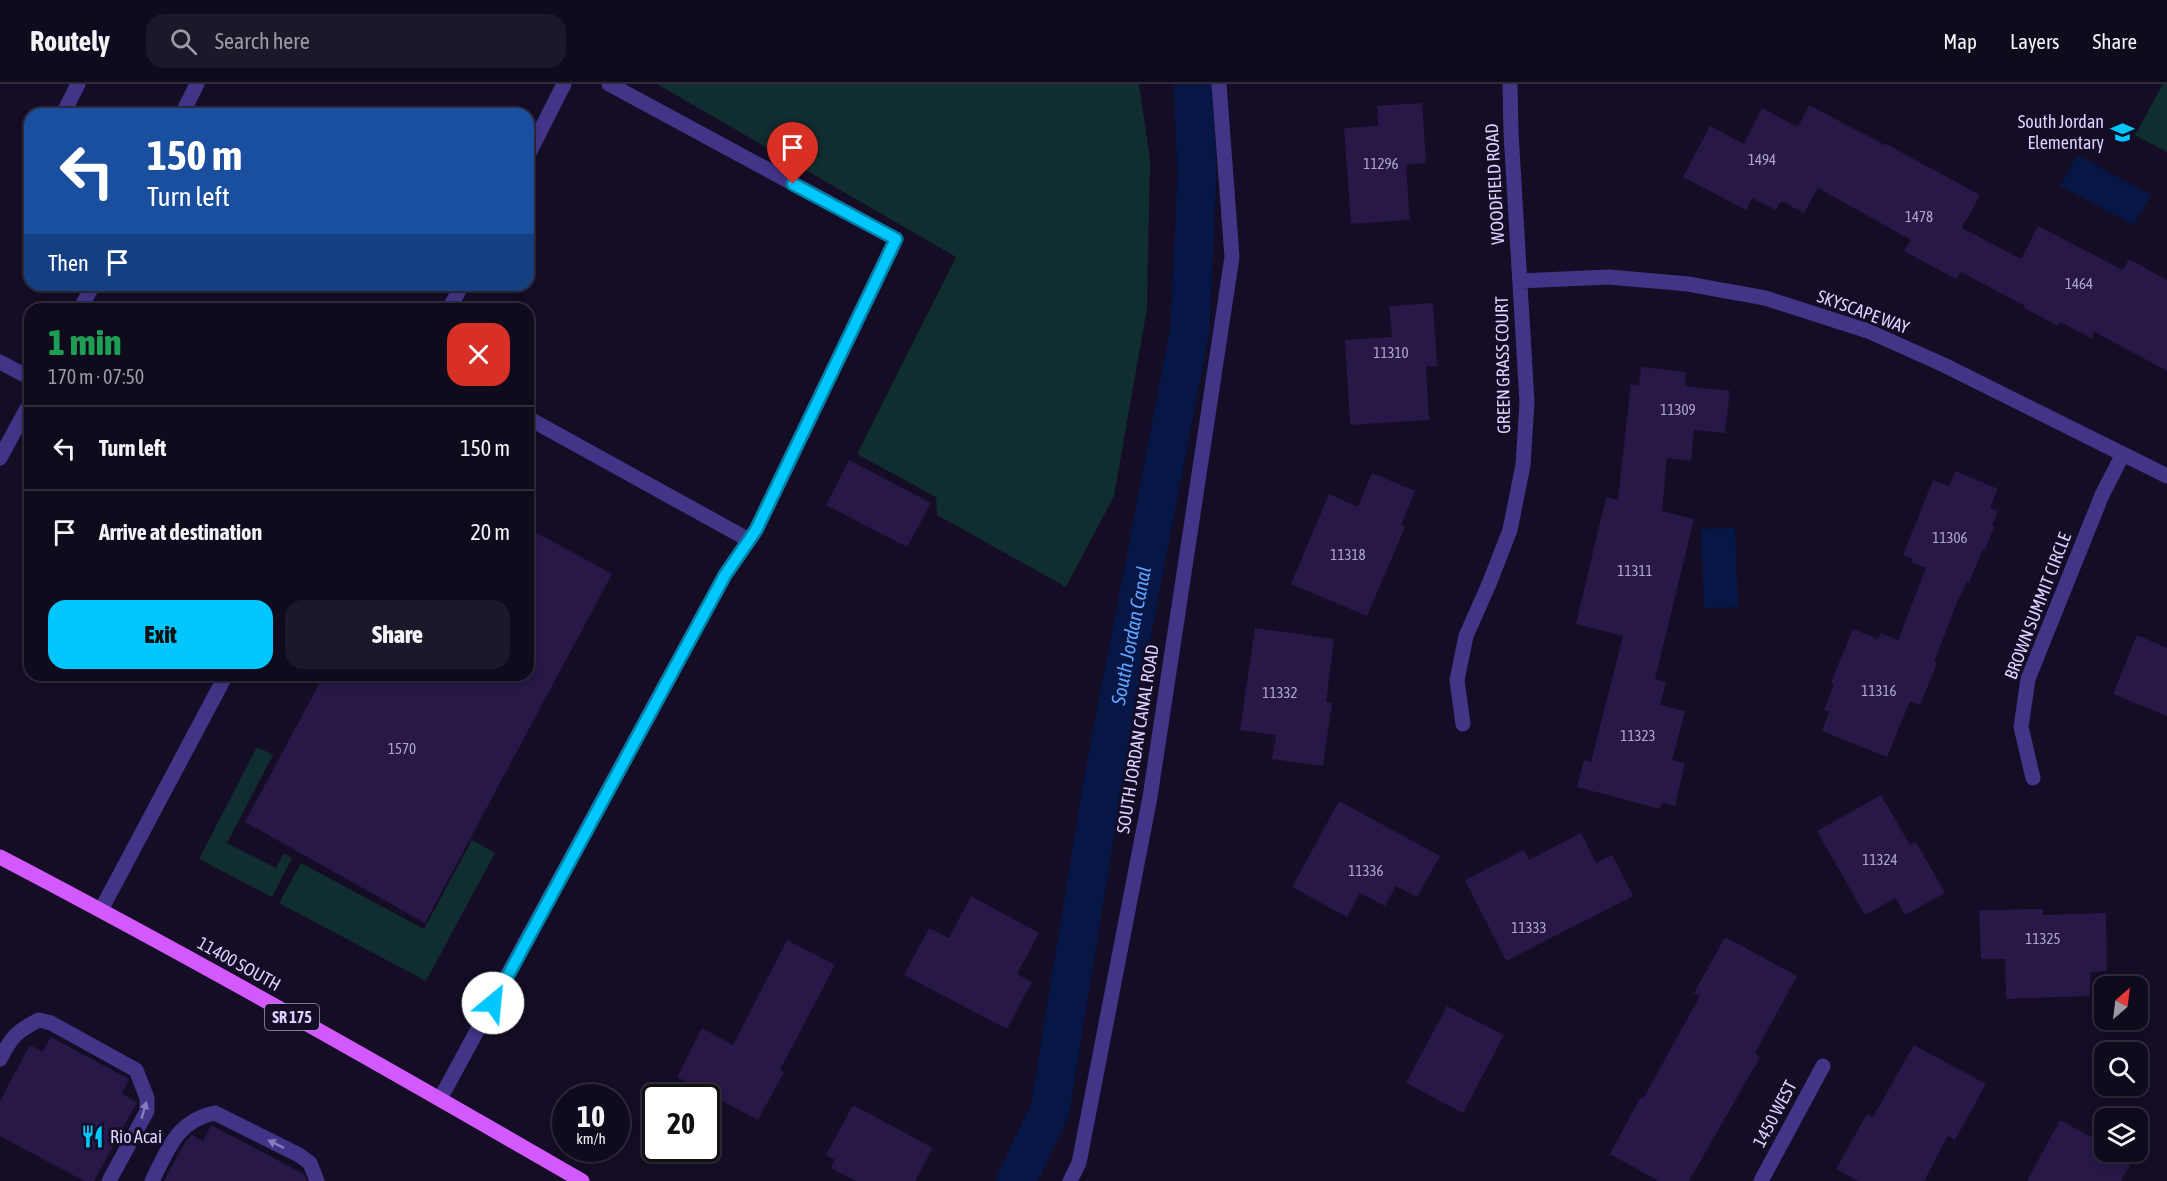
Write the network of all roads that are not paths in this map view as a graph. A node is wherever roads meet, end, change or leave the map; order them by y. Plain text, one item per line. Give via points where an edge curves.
1 (78, 84) edge
2 (197, 84) edge
3 (564, 84) edge
4 (609, 84) edge
5 (1219, 84) edge
6 (1510, 84) edge
7 (66, 108) edge
8 (185, 108) edge
9 (534, 143) edge
10 (1520, 281) junction
11 (0, 362) edge
12 (24, 375) edge
13 (24, 414) edge
14 (534, 421) edge
15 (2123, 454) junction
16 (0, 458) edge
17 (2167, 477) edge
18 (750, 540) junction
19 (223, 681) edge
20 (1463, 724) dead end
21 (2033, 778) dead end
22 (0, 857) edge
23 (101, 910) junction
24 (0, 1059) edge
25 (1822, 1065) dead end
26 (441, 1099) junction
27 (109, 1181) edge
28 (152, 1181) edge
29 (317, 1181) edge
30 (582, 1181) edge
31 (1070, 1181) edge
32 (1761, 1181) edge

1 - 7 street
2 - 8 street
3 - 9 street
4 - 18 street via 896,239
5 - 31 street, SOUTH JORDAN CANAL ROAD via 1232,257 1150,797 1079,1163
6 - 10 street, WOODFIELD ROAD
10 - 15 street, SKYSCAPE WAY via 1609,277 1688,284 1766,298 1879,336
10 - 20 street, GREEN GRASS COURT via 1527,402 1523,465 1510,530 1466,636 1458,680
11 - 12 street
13 - 16 street
14 - 18 street
15 - 17 street, SKYSCAPE WAY
15 - 21 street, BROWN SUMMIT CIRCLE via 2102,495 2028,679 2021,727
18 - 26 street via 725,575
19 - 23 street
22 - 23 main road, 11400 SOUTH / SR 175
23 - 26 main road, 11400 SOUTH / SR 175
27 -> 24 street via 147,1111 147,1098 136,1070 39,1020 20,1029
25 - 32 street, 1450 WEST
26 - 30 main road, 11400 SOUTH / SR 175
29 -> 28 street via 310,1163 300,1155 214,1113 187,1124 173,1139

